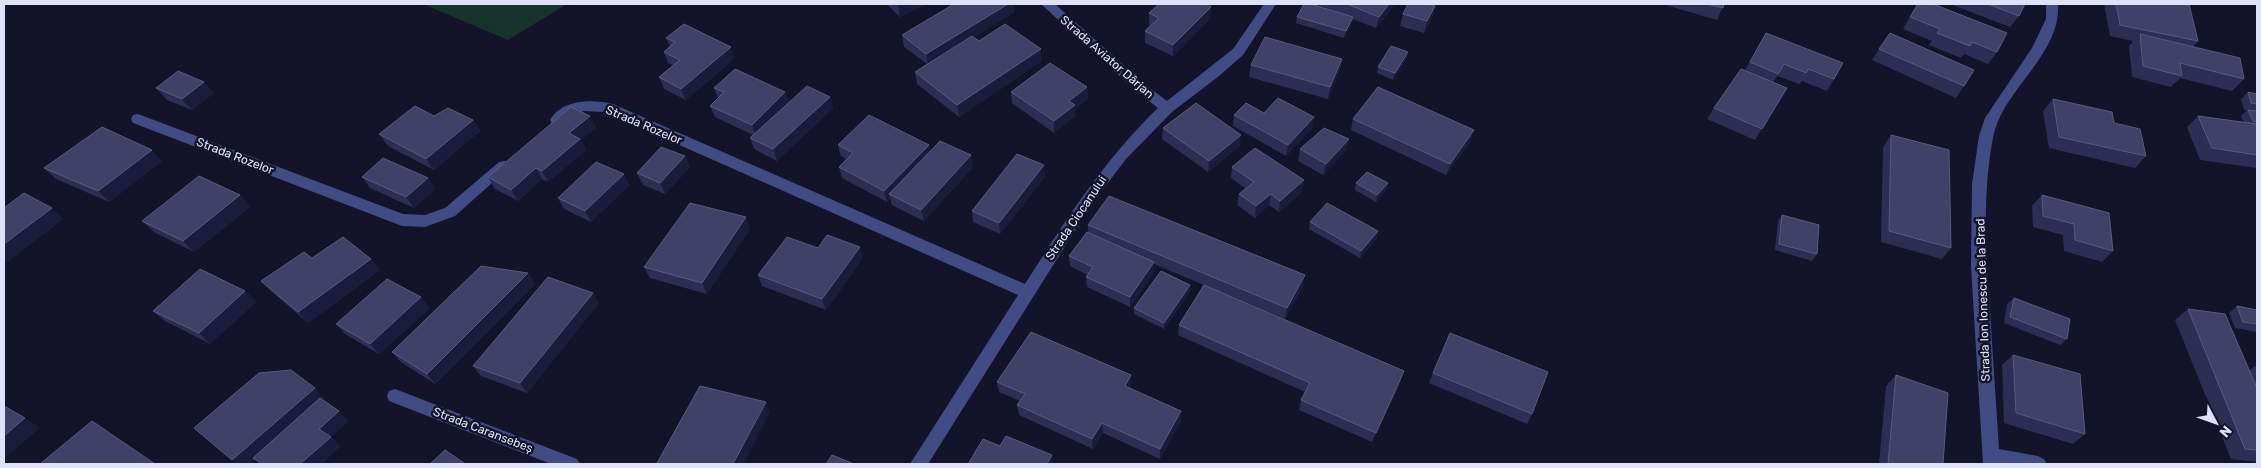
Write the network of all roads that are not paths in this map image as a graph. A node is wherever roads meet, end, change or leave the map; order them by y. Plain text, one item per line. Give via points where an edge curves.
1 (1047, 4) edge
2 (1270, 4) edge
3 (2052, 4) edge
4 (1168, 108) junction
5 (138, 119) dead end
6 (548, 127) edge
7 (514, 158) edge
8 (1028, 292) junction
9 (395, 396) dead end
10 (1991, 460) edge
11 (571, 464) edge
12 (919, 464) edge
13 (2038, 464) edge

1 - 4 street, Strada Aviator Dârjan
2 - 4 street, Strada Ciocanului via 1238,52
3 - 10 street, Strada Ion Ionescu de la Brad via 2052,19 2038,49 1992,118 1986,136 1980,184 1979,266
4 - 8 street, Strada Ciocanului via 1103,178
5 - 7 street, Strada Rozelor via 402,220 425,221 450,212
6 - 8 street, Strada Rozelor via 574,108 590,104 608,108
8 - 12 street, Strada Ciocanului
9 - 11 street, Strada Caransebeș
10 - 13 street

